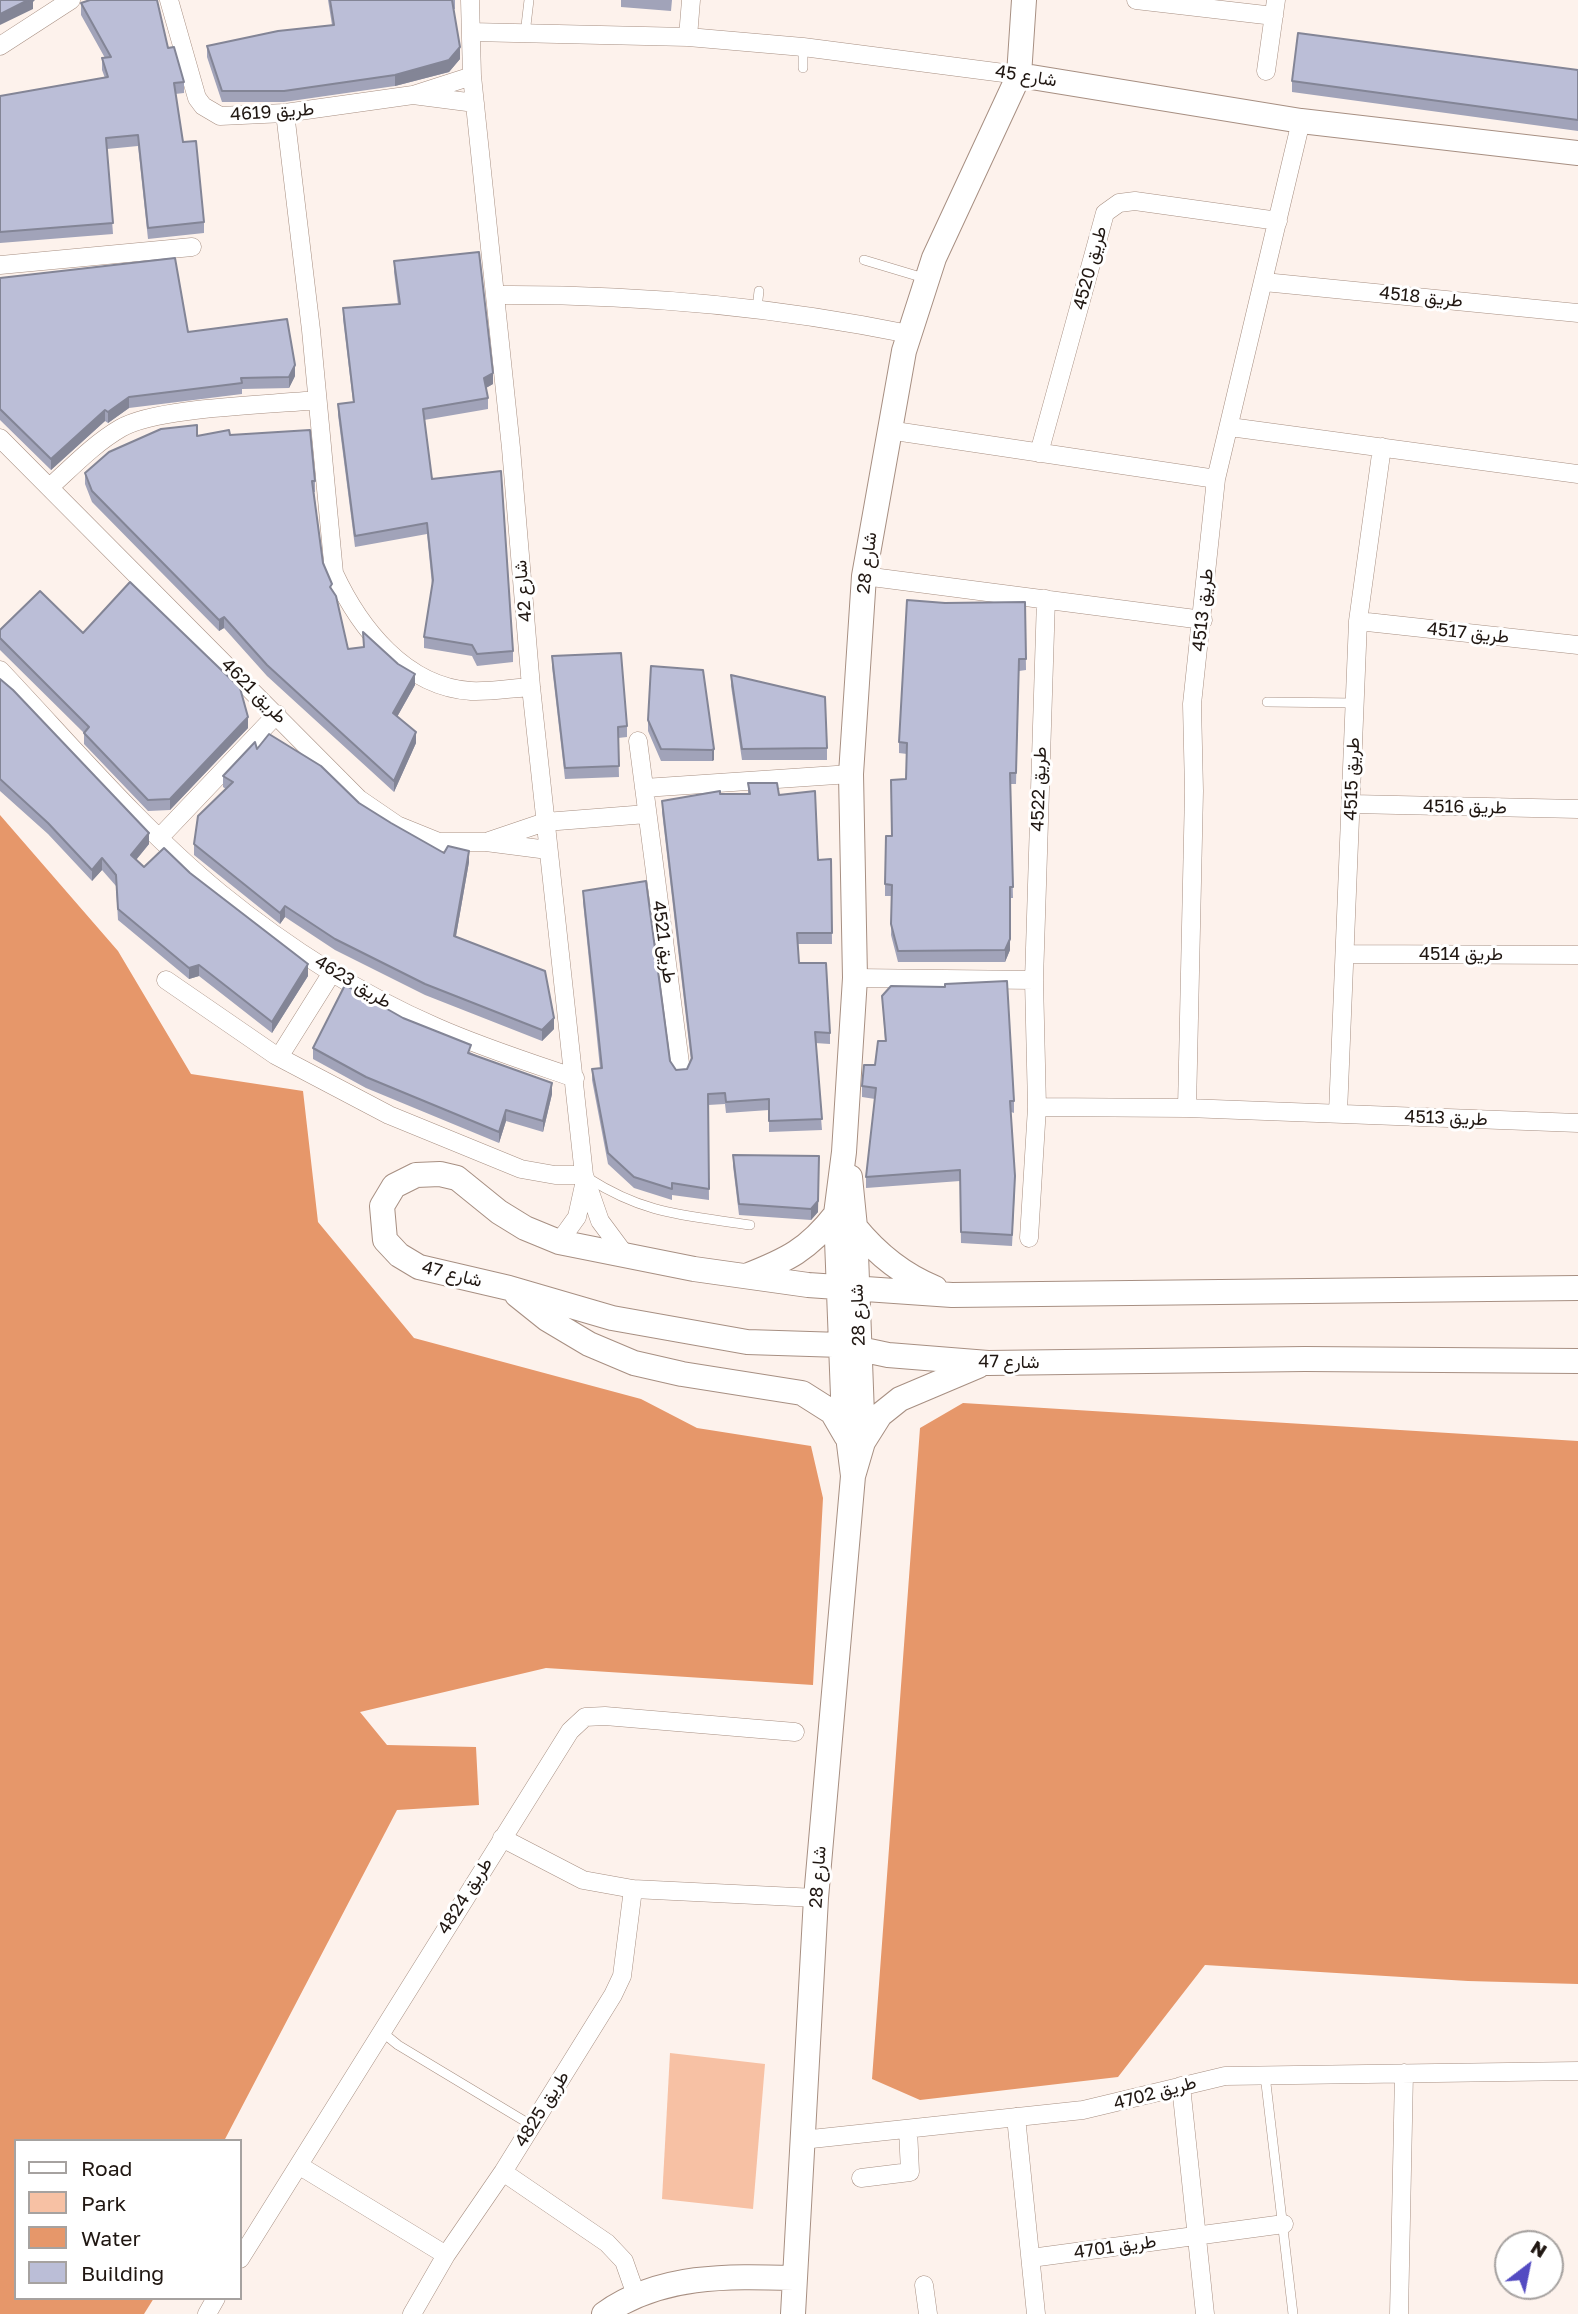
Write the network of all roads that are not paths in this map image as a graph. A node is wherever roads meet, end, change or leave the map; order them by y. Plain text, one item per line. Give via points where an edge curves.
1 (71, 0) edge
2 (169, 0) edge
3 (470, 0) edge
4 (529, 0) edge
5 (691, 0) edge
6 (1024, 0) edge
7 (1136, 0) edge
8 (1275, 8) edge
9 (471, 32) junction
10 (525, 34) junction
11 (688, 37) junction
12 (0, 46) edge
13 (803, 47) junction
14 (803, 68) dead end
15 (1266, 71) dead end
16 (1019, 75) junction
17 (472, 76) junction
18 (412, 95) junction
19 (475, 103) junction
20 (285, 113) junction
21 (1301, 121) junction
22 (1578, 153) edge
23 (1278, 221) junction
24 (192, 247) dead end
25 (864, 260) dead end
26 (0, 265) edge
27 (926, 279) junction
28 (1264, 282) junction
29 (496, 295) junction
30 (1578, 313) edge
31 (909, 334) junction
32 (316, 400) junction
33 (1230, 427) junction
34 (887, 430) junction
35 (0, 438) edge
36 (1382, 447) junction
37 (1039, 453) junction
38 (1578, 474) edge
39 (1216, 479) junction
40 (51, 486) junction
41 (863, 576) junction
42 (1046, 599) junction
43 (1203, 620) junction
44 (1358, 621) junction
45 (1578, 645) edge
46 (0, 670) edge
47 (531, 687) junction
48 (1267, 702) dead end
49 (1355, 703) junction
50 (277, 713) junction
51 (638, 741) dead end
52 (851, 774) junction
53 (644, 788) junction
54 (1352, 804) junction
55 (1578, 809) edge
56 (647, 814) junction
57 (545, 822) junction
58 (160, 837) junction
59 (486, 842) junction
60 (548, 850) junction
61 (1345, 954) junction
62 (1578, 955) edge
63 (334, 971) junction
64 (855, 978) junction
65 (166, 980) dead end
66 (1034, 980) junction
67 (279, 1057) junction
68 (681, 1071) edge
69 (575, 1078) junction
70 (1037, 1107) junction
71 (1187, 1108) junction
72 (1338, 1113) junction
73 (1578, 1123) edge
74 (584, 1178) junction
75 (846, 1221) junction
76 (750, 1225) dead end
77 (1029, 1238) dead end
78 (559, 1242) junction
79 (626, 1256) junction
80 (746, 1276) junction
81 (509, 1288) junction
82 (1578, 1288) edge
83 (847, 1289) junction
84 (952, 1295) junction
85 (850, 1347) junction
86 (1578, 1361) edge
87 (988, 1363) junction
88 (855, 1440) junction
89 (795, 1732) dead end
90 (502, 1838) junction
91 (633, 1889) junction
92 (816, 1898) junction
93 (382, 2032) junction
94 (1578, 2071) edge
95 (1404, 2073) junction
96 (1265, 2074) junction
97 (1181, 2086) junction
98 (1016, 2116) junction
99 (531, 2125) junction
100 (908, 2129) junction
101 (802, 2140) junction
102 (300, 2166) junction
103 (503, 2172) junction
104 (861, 2178) dead end
105 (1284, 2224) junction
106 (1199, 2235) junction
107 (446, 2255) junction
108 (242, 2256) edge
109 (1031, 2258) junction
110 (794, 2278) junction
111 (924, 2285) dead end
112 (636, 2295) junction
113 (412, 2314) edge
114 (604, 2314) edge
115 (793, 2314) edge
116 (928, 2314) edge
117 (1036, 2314) edge
118 (1205, 2314) edge
119 (1293, 2314) edge
120 (1399, 2314) edge

1 - 12 street
2 - 20 street, طريق 4619 via 194,90 204,106 229,117
3 - 9 street, شارع 42
4 - 10 lane
5 - 11 street
6 - 16 street, شارع 28
7 - 8 street
8 - 15 street
9 - 10 street, شارع 45
9 - 17 street, شارع 42
10 - 11 street, شارع 45
11 - 13 street, شارع 45
13 - 14 lane
13 - 16 street, شارع 45
16 - 21 street, شارع 45
16 - 27 street, شارع 28
17 - 18 street, طريق 4619
17 - 19 street, شارع 42
18 - 19 street, طريق 4619
18 - 20 street, طريق 4619
19 - 29 street, شارع 42
20 - 32 street
21 - 22 street, شارع 45
21 - 23 street, طريق 4513
23 - 28 street, طريق 4513
23 - 37 street, طريق 4520 via 1135,201 1119,203 1105,213
24 - 26 street
25 - 27 lane
27 - 31 street, شارع 28
28 - 30 street, طريق 4518
28 - 33 street, طريق 4513
29 - 31 street via 758,300
29 - 47 street, شارع 42
31 - 34 street, شارع 28
32 - 40 street via 149,417 100,442
32 - 47 street via 334,573 372,638 401,663 434,681 470,691
33 - 36 street
33 - 39 street, طريق 4513
34 - 37 street
34 - 41 street, شارع 28
35 - 40 street, طريق 4621
36 - 38 street
36 - 44 street, طريق 4515
37 - 39 street
39 - 43 street, طريق 4513
40 - 50 street, طريق 4621
41 - 42 street
41 - 52 street, شارع 28
42 - 43 street
42 - 66 street, طريق 4522
43 - 71 street, طريق 4513 via 1192,704
44 - 45 street, طريق 4517
44 - 49 street, طريق 4515
46 - 58 street
47 - 57 street, شارع 42
48 - 49 lane
49 - 54 street, طريق 4515
50 - 58 street
50 - 59 street, طريق 4621 via 359,799 397,825 439,842
51 - 53 street, طريق 4521
52 - 53 street
52 - 64 street, شارع 28
53 - 56 street, طريق 4521
54 - 55 street, طريق 4516
54 - 61 street, طريق 4515
56 - 57 street
56 - 68 street, طريق 4521
57 - 59 street, طريق 4621
57 - 60 street, شارع 42
58 - 63 street, طريق 4623 via 220,892
59 - 60 street, طريق 4621
60 - 69 street, شارع 42
61 - 62 street, طريق 4514
61 - 72 street, طريق 4515
63 - 67 street
63 - 69 street, طريق 4623 via 434,1027
64 - 66 street
64 - 75 street, شارع 28 via 844,1152
65 - 67 street
66 - 70 street, طريق 4522
67 - 74 street via 389,1115 485,1155 521,1168
69 - 74 street, شارع 42
70 - 71 street, طريق 4513
70 - 77 street, طريق 4522
71 - 72 street, طريق 4513
72 - 73 street, طريق 4513
74 - 76 lane via 649,1209
74 - 78 street, شارع 42 via 577,1217
74 - 79 street, شارع 42 via 600,1221
75 - 80 street via 794,1257
75 - 83 street, شارع 28
75 - 84 street via 904,1273
78 - 79 street, شارع 47
78 - 81 street, شارع 47 via 499,1212 457,1178 416,1175 394,1186 382,1206 382,1231 399,1255 438,1273
79 - 80 street, شارع 47
80 - 83 street, شارع 47
81 - 85 street, شارع 47 via 611,1318 747,1342
81 - 88 street via 557,1325 634,1363 802,1393 832,1412
82 - 84 street, شارع 47
83 - 84 street, شارع 47
83 - 85 street, شارع 28
85 - 87 street, شارع 47
85 - 88 street, شارع 28
86 - 87 street, شارع 47
87 - 88 street via 900,1399
88 - 92 street, شارع 28
89 - 90 street, طريق 4824 via 585,1717 570,1731
90 - 91 street via 583,1880
90 - 93 street, طريق 4824
91 - 92 street
91 - 99 street, طريق 4825 via 622,1976
92 - 101 street, شارع 28
93 - 99 lane
93 - 102 street, طريق 4824
94 - 95 street, طريق 4702
95 - 96 street, طريق 4702
95 - 120 street
96 - 97 street, طريق 4702 via 1225,2076
96 - 105 lane
97 - 98 street, طريق 4702 via 1105,2106
97 - 106 street
98 - 100 street, طريق 4702
98 - 109 street
99 - 103 street, طريق 4825
100 - 101 street, طريق 4702
100 - 104 street via 911,2172
101 - 110 street, شارع 28
102 - 107 street
102 - 108 street, طريق 4824
103 - 107 street, طريق 4825
103 - 112 street via 607,2243 624,2261
105 - 106 street, طريق 4701
105 - 119 lane
106 - 109 street, طريق 4701
106 - 118 street
107 - 113 street, طريق 4825
109 - 117 street
110 - 112 street via 692,2280
110 - 115 street, شارع 28
111 - 116 street
112 - 114 street

